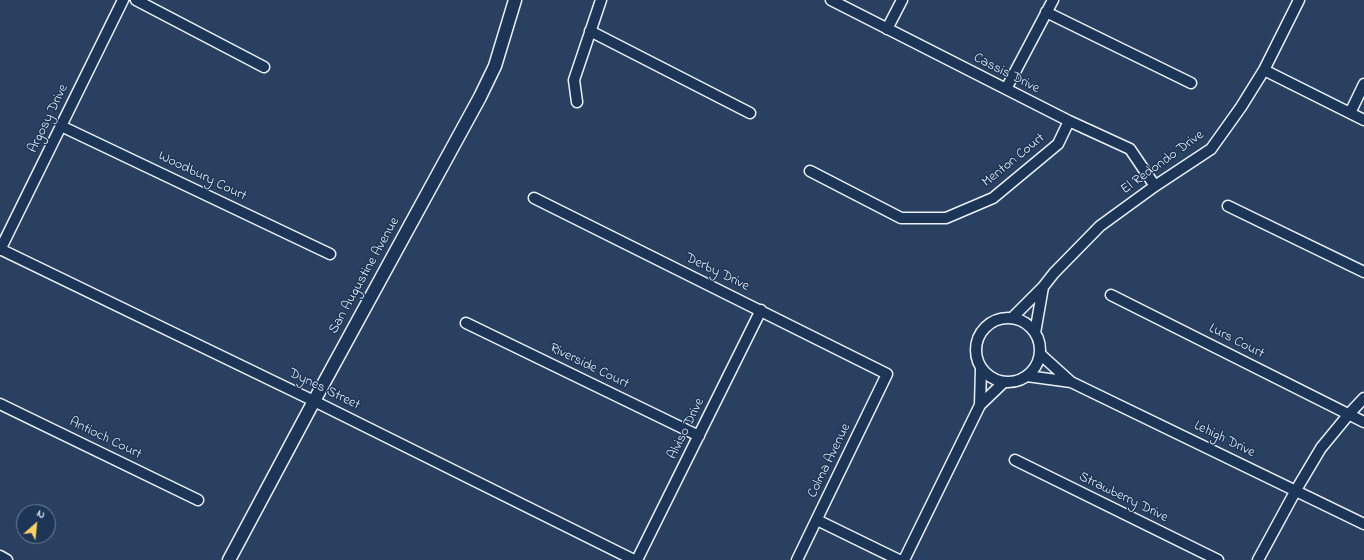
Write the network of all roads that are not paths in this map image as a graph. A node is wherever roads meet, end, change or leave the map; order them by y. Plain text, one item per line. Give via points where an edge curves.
1 (123, 0) edge
2 (136, 0) edge
3 (515, 0) edge
4 (601, 0) edge
5 (831, 0) edge
6 (902, 0) edge
7 (1053, 0) edge
8 (1299, 0) edge
9 (1046, 12) junction
10 (888, 30) junction
11 (590, 31) junction
12 (264, 67) dead end
13 (1264, 70) junction
14 (1192, 83) dead end
15 (1364, 84) edge
16 (1006, 89) junction
17 (577, 102) dead end
18 (1350, 113) junction
19 (750, 114) dead end
20 (1364, 120) edge
21 (1069, 121) junction
22 (61, 126) junction
23 (810, 171) dead end
24 (1155, 186) junction
25 (534, 198) dead end
26 (1228, 206) dead end
27 (0, 250) edge
28 (330, 254) dead end
29 (1364, 272) edge
30 (1043, 287) junction
31 (1111, 295) dead end
32 (761, 310) junction
33 (1012, 318) junction
34 (466, 323) dead end
35 (1035, 333) junction
36 (1040, 354) junction
37 (981, 369) junction
38 (887, 374) joint
39 (1027, 376) junction
40 (1004, 382) junction
41 (1070, 382) junction
42 (1364, 398) edge
43 (314, 401) junction
44 (0, 404) edge
45 (980, 405) junction
46 (1348, 414) junction
47 (1364, 422) edge
48 (699, 436) junction
49 (1014, 460) dead end
50 (1296, 490) junction
51 (198, 500) dead end
52 (817, 520) junction
53 (1364, 524) edge
54 (0, 556) edge
55 (7, 560) edge
56 (229, 560) edge
57 (634, 560) edge
58 (637, 560) edge
59 (797, 560) edge
60 (899, 560) edge
61 (904, 560) edge
62 (1218, 560) edge
63 (1258, 560) edge

1 - 22 street, Argosy Drive
2 - 12 street
3 - 43 street, San Augustine Avenue via 495,66 480,97
4 - 11 street
5 - 10 street, Cassis Drive
6 - 10 street
7 - 9 street
8 - 13 street, El Redondo Drive
9 - 14 street
9 - 16 street
10 - 16 street, Cassis Drive
11 - 17 street via 574,80
11 - 19 street
13 - 18 street
13 - 24 street, El Redondo Drive via 1211,149
15 - 18 street
16 - 21 street, Cassis Drive
18 - 20 street
21 - 23 street, Menton Court via 1058,144 993,198 946,218 901,218
21 - 24 street, Cassis Drive via 1130,150
22 - 27 street, Argosy Drive
22 - 28 street, Woodbury Court
24 - 30 street, El Redondo Drive via 1100,226 1054,272
25 - 32 street, Derby Drive
26 - 29 street
27 - 43 street, Dynes Street
30 - 33 street, El Redondo Drive
30 - 35 street, El Redondo Drive
31 - 46 street, Lurs Court
32 - 38 street, Derby Drive
32 - 48 street, Alviso Drive
33 - 35 street via 1029,325
33 - 37 street via 1001,318 991,322 977,338 975,349
34 - 48 street, Riverside Court
35 - 36 street via 1040,343
36 - 39 street via 1034,370
36 - 41 street, Lehigh Drive
37 - 40 street via 988,376
37 - 45 street
38 - 52 street, Colma Avenue
39 - 40 street via 1012,382
39 - 41 street, Lehigh Drive
40 - 45 street
41 - 50 street, Lehigh Drive
42 - 46 street
43 - 56 street, San Augustine Avenue
43 - 57 street, Dynes Street
44 - 51 street, Antioch Court
45 - 61 street
46 - 47 street, Lurs Court
46 - 50 street via 1321,448
48 - 58 street, Alviso Drive
49 - 62 street, Strawberry Drive
50 - 53 street, Lehigh Drive
50 - 63 street
52 - 59 street, Colma Avenue
52 - 60 street
54 - 55 street

